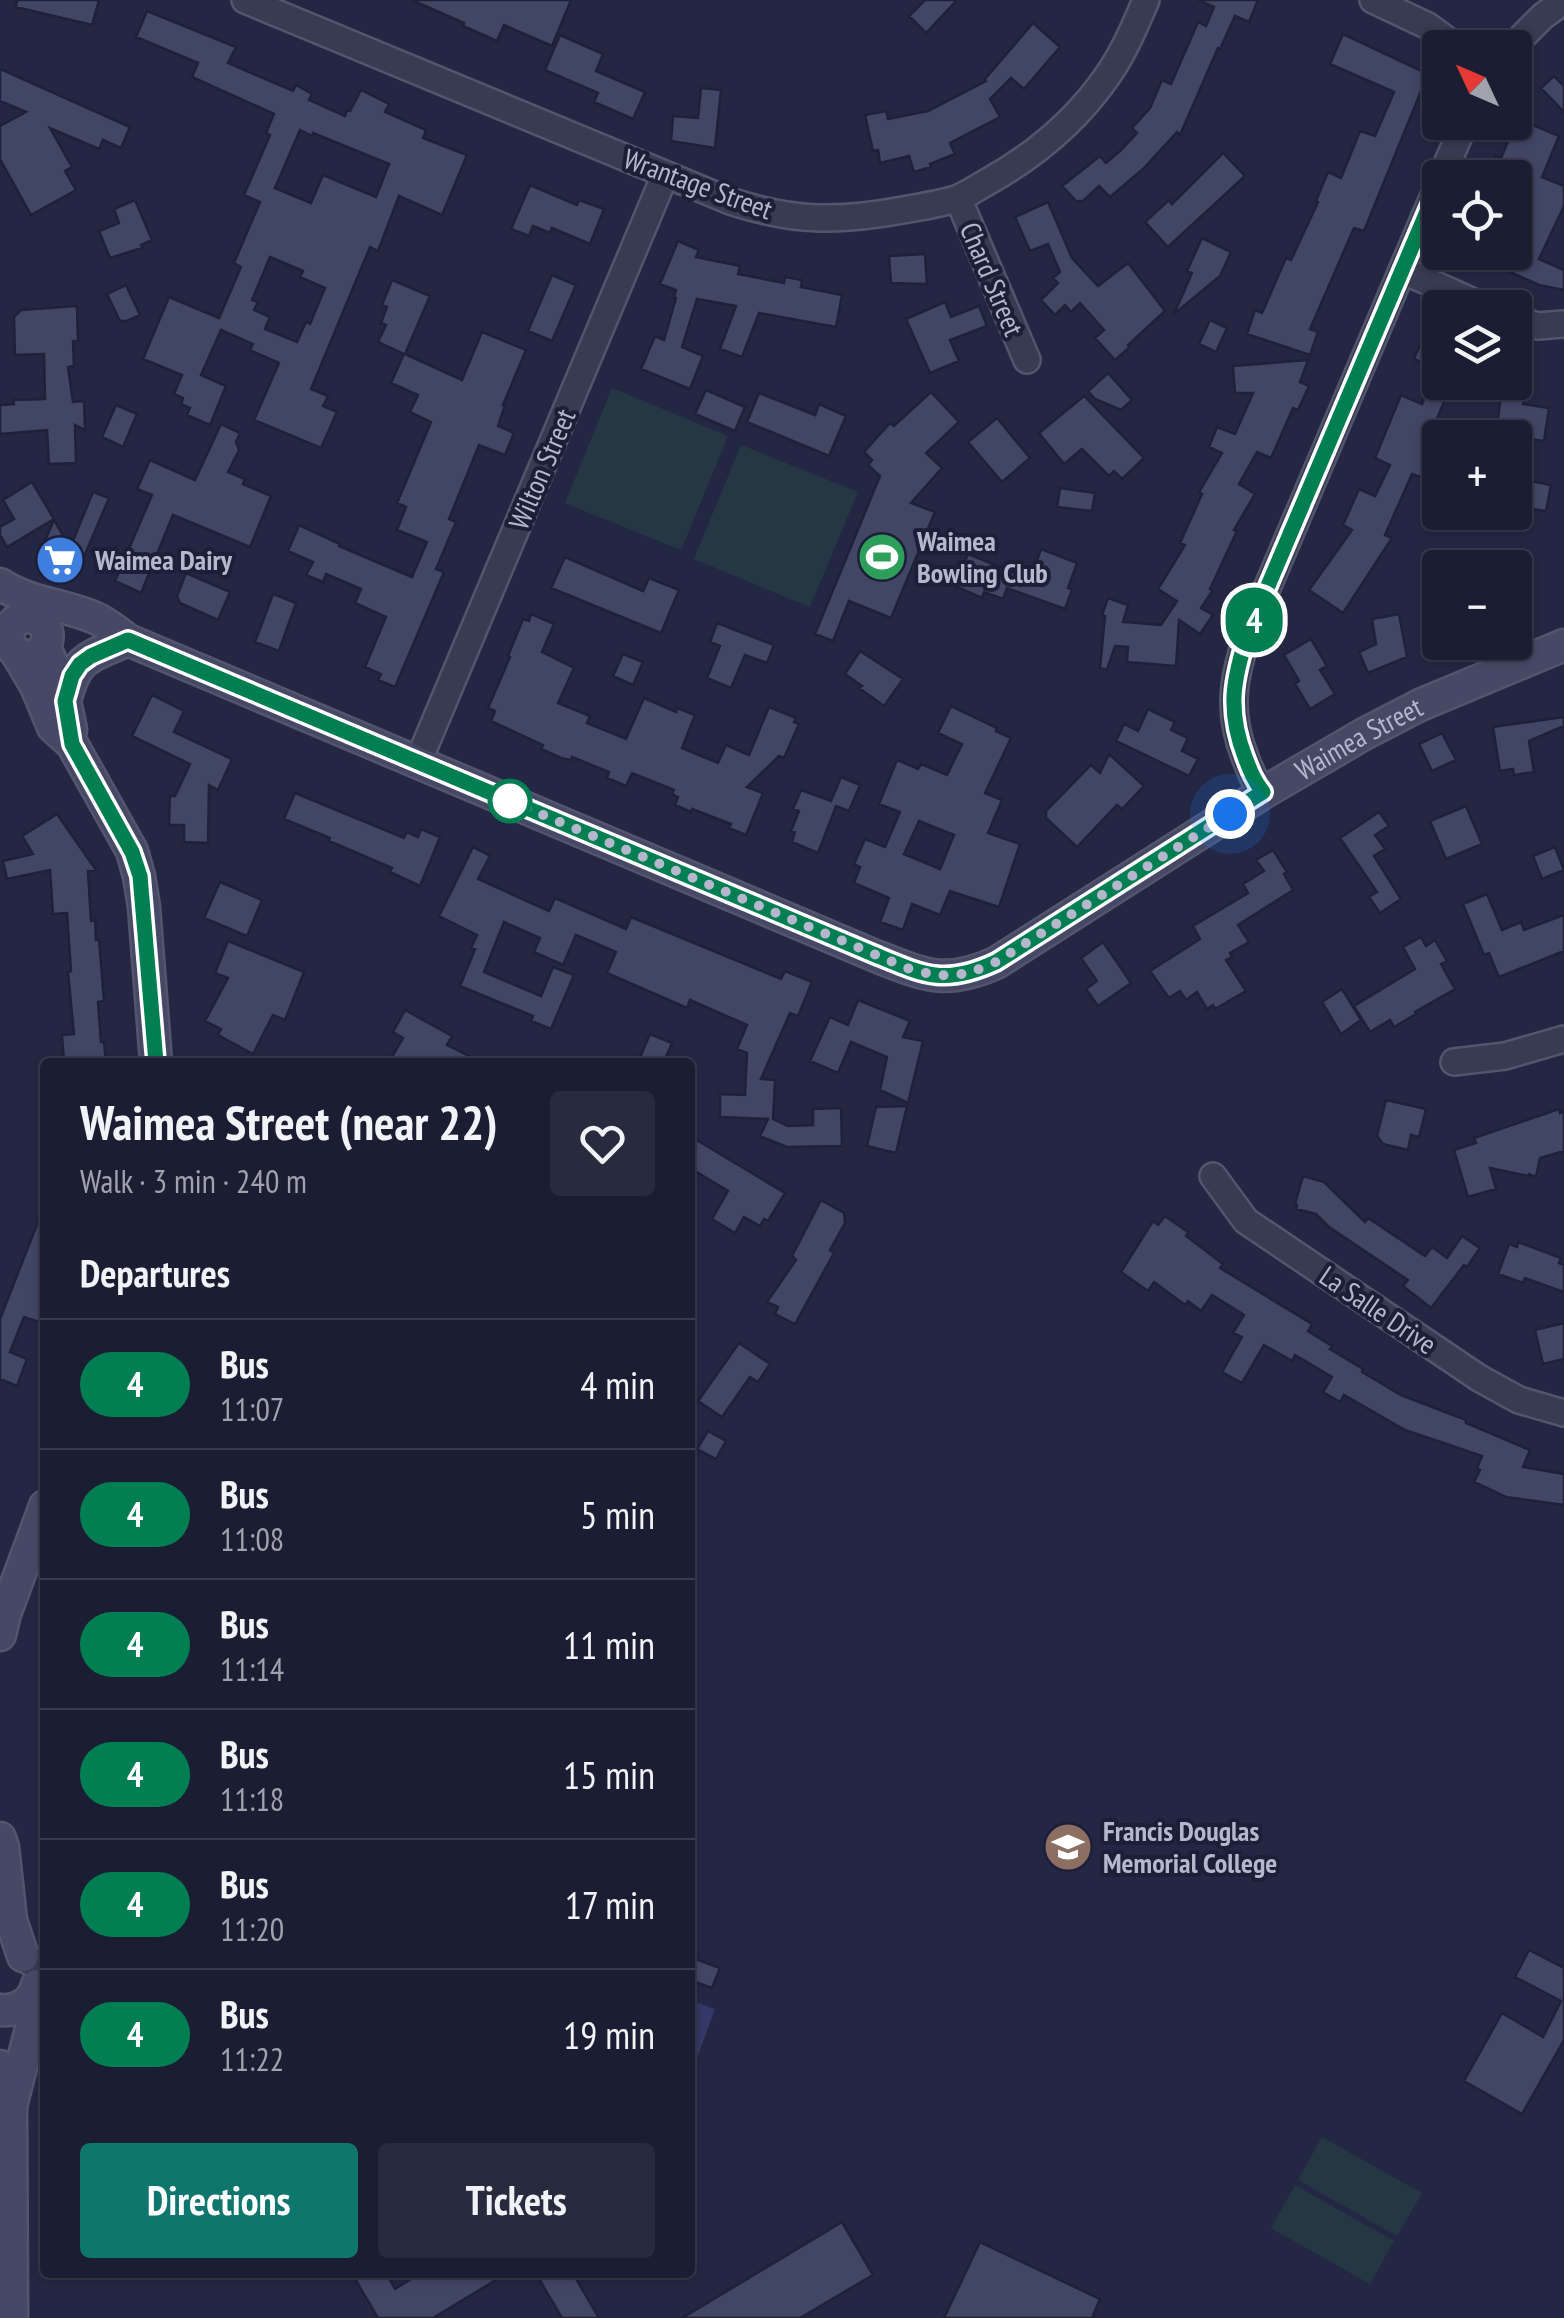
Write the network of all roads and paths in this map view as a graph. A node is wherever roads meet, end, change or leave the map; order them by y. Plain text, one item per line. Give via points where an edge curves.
1 (245, 0) edge
2 (1146, 0) edge
3 (1373, 0) edge
4 (1564, 0) edge
5 (1433, 30) edge
6 (1529, 30) edge
7 (666, 176) junction
8 (958, 198) junction
9 (1422, 223) edge
10 (1402, 270) junction
11 (1447, 290) edge
12 (1532, 324) edge
13 (1564, 324) edge
14 (1027, 360) dead end
15 (26, 624) edge
16 (128, 640) junction
17 (1564, 645) edge
18 (65, 701) junction
19 (72, 744) junction
20 (418, 762) junction
21 (1263, 792) junction
22 (1564, 1039) edge
23 (156, 1058) edge
24 (1454, 1062) dead end
25 (1213, 1176) dead end
26 (1564, 1413) edge
27 (40, 1519) edge
28 (0, 1635) edge
29 (0, 1838) edge
30 (31, 1972) edge
31 (0, 2010) edge
32 (0, 2066) edge
33 (11, 2106) junction
34 (12, 2318) edge

1 - 7 street, Wrantage Street
2 - 8 street, Wrantage Street via 1111,72 1062,129
3 - 5 street
4 - 6 street
7 - 8 street, Wrantage Street via 730,202 797,218 870,216
7 - 20 street, Wilton Street
8 - 14 street, Chard Street
9 - 10 street
10 - 11 street
10 - 21 street via 1238,666 1234,718
12 - 13 street
15 - 16 main road, Waimea Street
15 - 18 main road
15 - 19 main road via 53,727
16 - 18 main road via 80,664
16 - 20 main road, Waimea Street
17 - 21 main road, Waimea Street via 1420,705
18 - 19 main road
19 - 23 main road via 140,876
20 - 21 main road, Waimea Street via 878,956 954,977 996,962
22 - 24 street
25 - 26 street, La Salle Drive via 1246,1221 1416,1336 1519,1400
27 - 28 main road
29 - 30 main road via 11,1920
30 - 31 main road via 24,2005
30 - 33 main road via 32,2025
32 - 33 main road
33 - 34 main road

